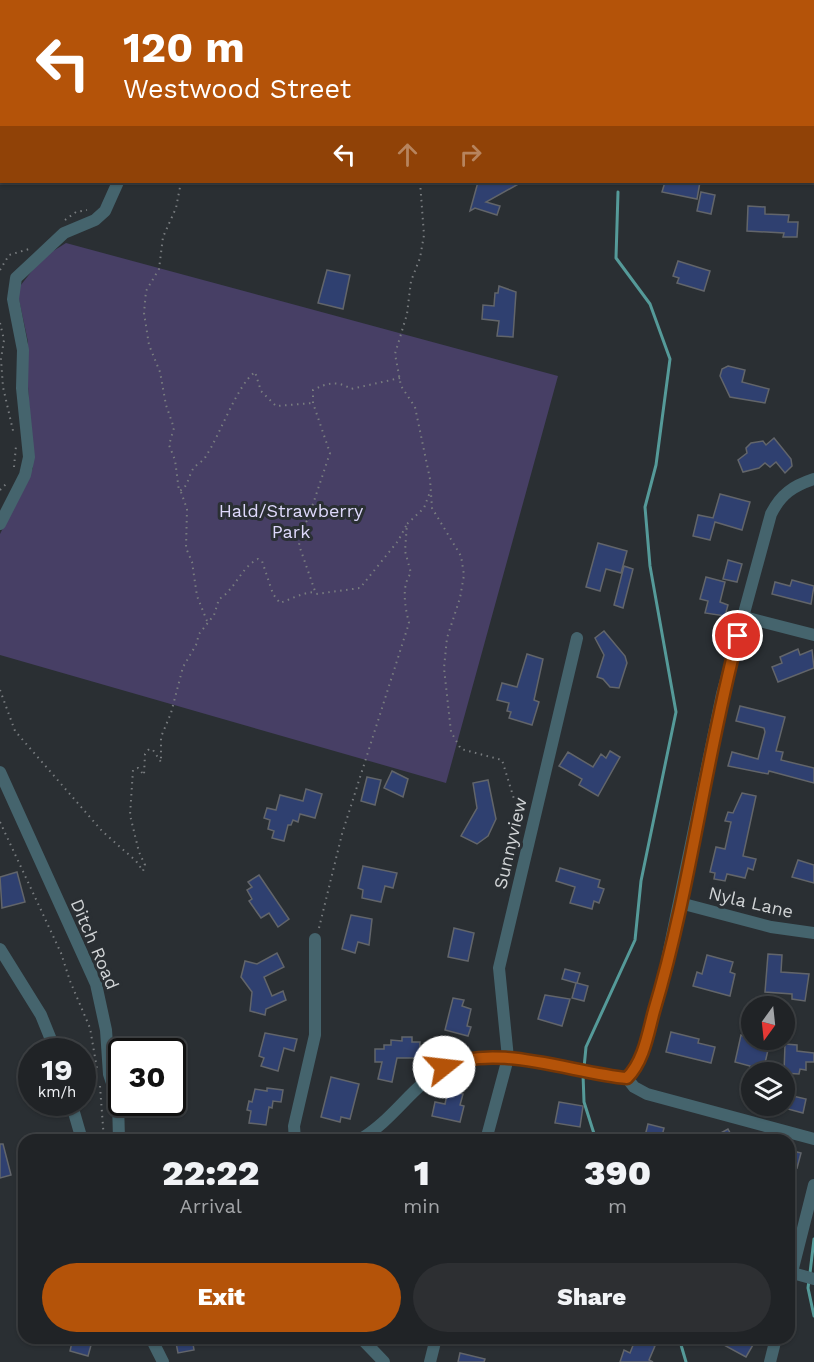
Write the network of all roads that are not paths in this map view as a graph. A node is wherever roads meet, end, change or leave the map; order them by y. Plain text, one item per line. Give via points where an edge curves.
1 (117, 183) edge
2 (814, 479) edge
3 (0, 524) edge
4 (744, 616) junction
5 (814, 635) edge
6 (577, 638) dead end
7 (0, 772) edge
8 (680, 903) junction
9 (814, 933) edge
10 (315, 939) road end
11 (0, 949) edge
12 (50, 1038) edge
13 (508, 1058) junction
14 (627, 1078) junction
15 (75, 1116) edge
16 (80, 1134) edge
17 (119, 1134) edge
18 (295, 1134) edge
19 (368, 1134) edge
20 (488, 1134) edge
21 (814, 1139) edge
22 (814, 1185) edge
23 (795, 1257) edge
24 (795, 1277) edge
25 (814, 1279) edge
26 (154, 1344) edge
27 (367, 1344) edge
28 (434, 1344) edge
29 (775, 1344) edge
30 (163, 1362) edge
31 (384, 1362) edge
32 (430, 1362) edge
33 (771, 1362) edge

1 - 3 street via 105,211 95,220 64,233 16,278 13,299 23,350 22,388 29,457 25,475
2 - 4 street via 790,489 771,514
4 - 5 street
4 - 8 street via 722,694
6 - 13 street, Sunnyview via 500,968
7 - 17 street, Ditch Road via 96,984 109,1074 118,1101
8 - 9 street, Nyla Lane via 771,927
8 - 14 street via 640,1059
10 - 18 street via 316,1018
11 - 12 street via 36,1005
13 - 14 street
13 - 19 street via 467,1059 444,1067 419,1085 383,1125
13 - 20 street
14 - 21 street via 647,1094
15 - 16 street
22 - 23 street
24 - 25 street
26 - 30 street
27 - 31 street
28 - 32 street
29 - 33 street

